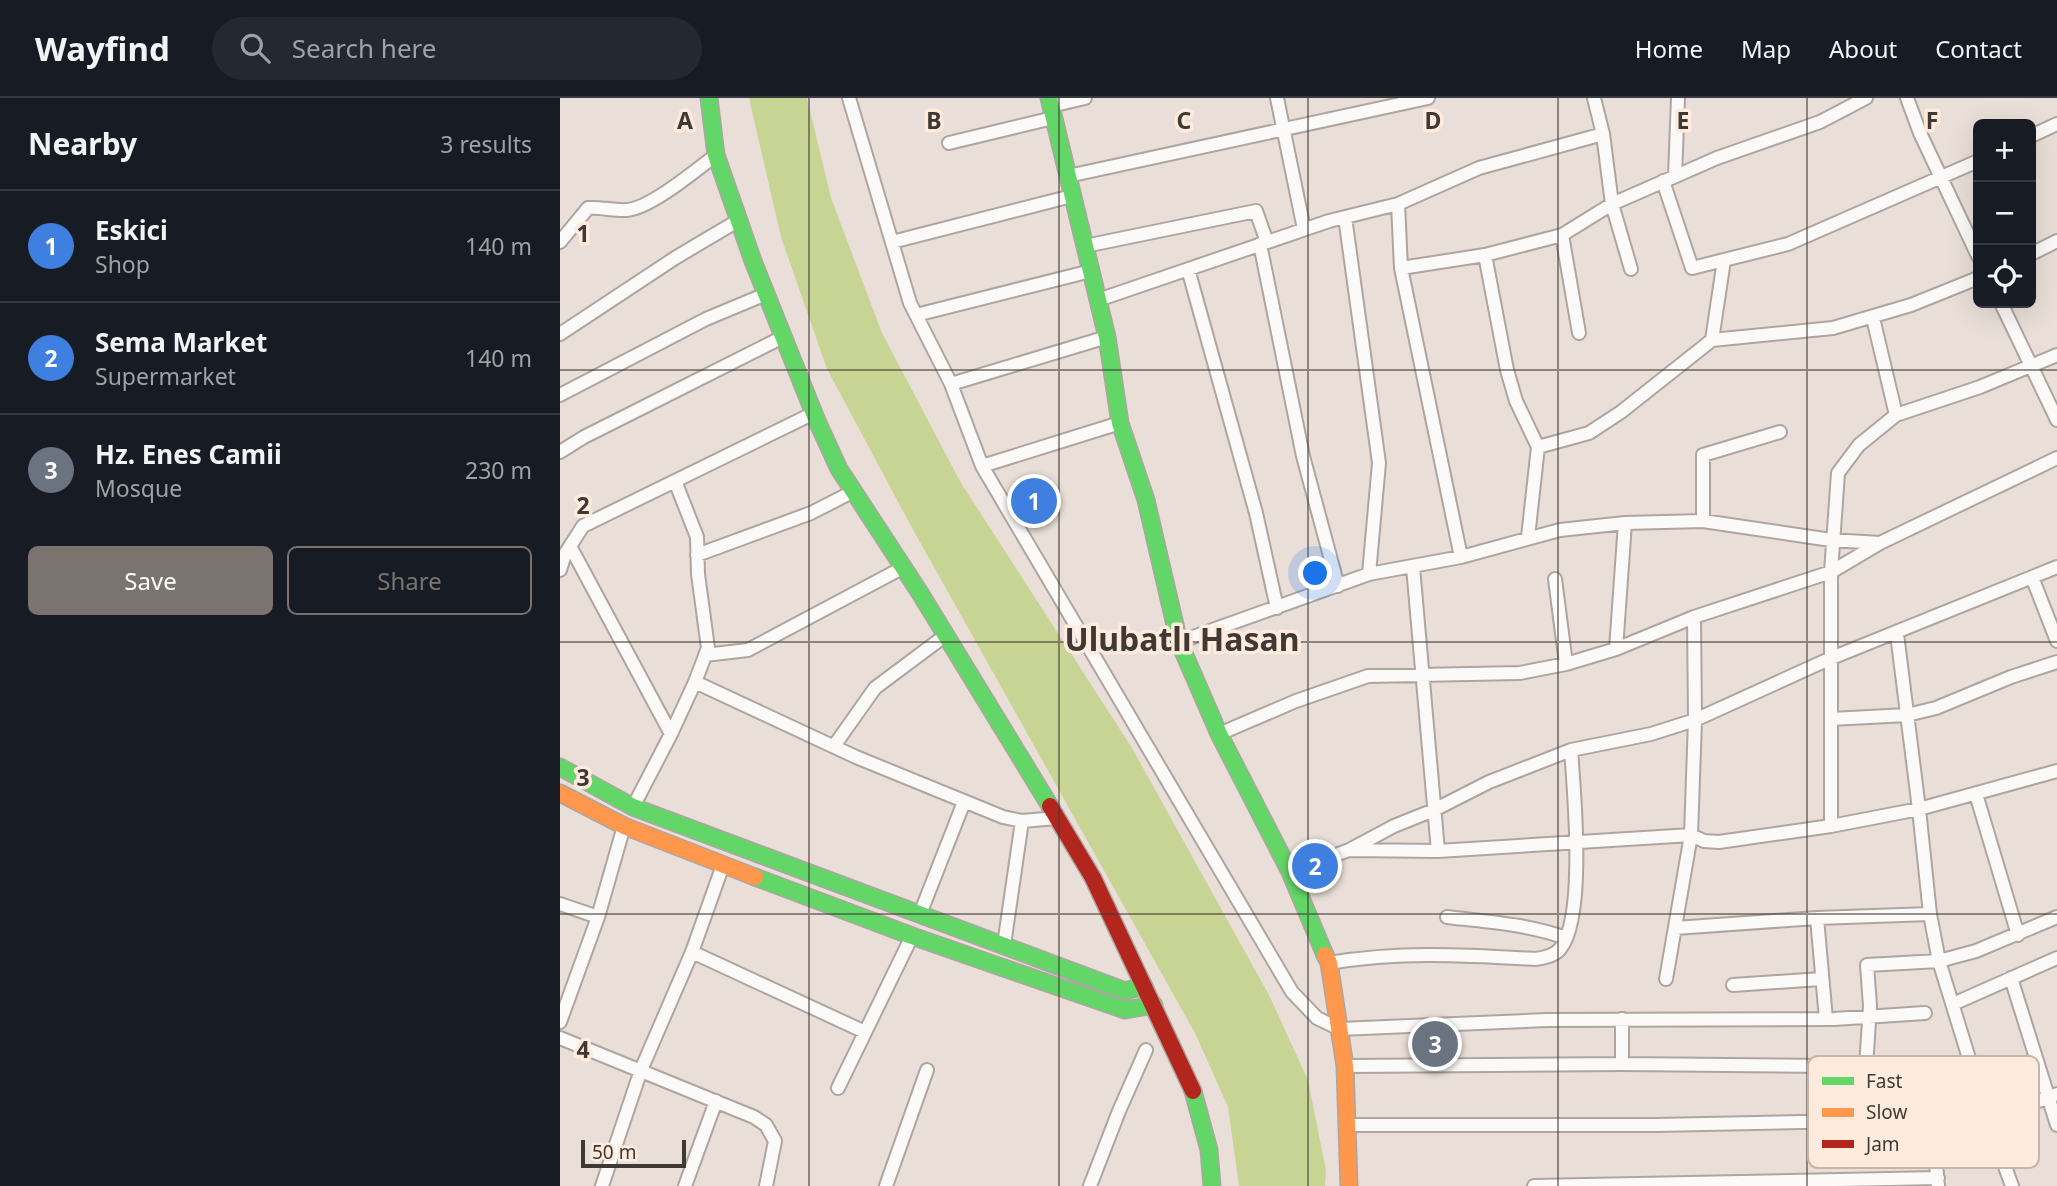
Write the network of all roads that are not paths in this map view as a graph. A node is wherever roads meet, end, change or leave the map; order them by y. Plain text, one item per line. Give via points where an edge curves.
1 (709, 98) edge
2 (849, 98) edge
3 (1084, 98) edge
4 (1277, 98) edge
5 (1428, 98) edge
6 (1594, 98) edge
7 (1678, 98) edge
8 (1866, 98) edge
9 (1907, 98) edge
10 (1051, 107) edge
11 (2057, 124) edge
12 (1284, 129) junction
13 (1603, 134) junction
14 (2036, 134) edge
15 (949, 143) dead end
16 (716, 155) junction
17 (1973, 163) edge
18 (1068, 176) junction
19 (1942, 178) junction
20 (1669, 179) junction
21 (1072, 196) junction
22 (1398, 204) junction
23 (1612, 204) junction
24 (1345, 217) junction
25 (739, 220) junction
26 (566, 226) edge
27 (1304, 229) junction
28 (1562, 235) junction
29 (2057, 241) edge
30 (560, 242) edge
31 (892, 242) junction
32 (1263, 243) junction
33 (1085, 246) junction
34 (1973, 246) edge
35 (2036, 252) edge
36 (1485, 255) junction
37 (1724, 260) junction
38 (1401, 268) junction
39 (1188, 269) junction
40 (1631, 269) dead end
41 (1091, 271) junction
42 (1973, 280) edge
43 (766, 294) junction
44 (1098, 300) junction
45 (2004, 308) edge
46 (916, 314) junction
47 (1873, 318) junction
48 (1579, 332) dead end
49 (560, 334) edge
50 (783, 337) junction
51 (1107, 337) junction
52 (1712, 340) junction
53 (2057, 355) edge
54 (2033, 367) junction
55 (951, 384) junction
56 (560, 396) edge
57 (814, 413) junction
58 (1896, 415) junction
59 (2057, 420) edge
60 (1120, 424) junction
61 (1780, 432) dead end
62 (1538, 447) junction
63 (560, 452) edge
64 (2057, 458) edge
65 (982, 466) junction
66 (675, 481) junction
67 (854, 491) junction
68 (1703, 521) junction
69 (1625, 523) junction
70 (1528, 537) junction
71 (1832, 540) junction
72 (1880, 543) junction
73 (565, 550) edge
74 (697, 555) junction
75 (1461, 557) junction
76 (2057, 566) edge
77 (904, 567) junction
78 (1413, 567) junction
79 (560, 570) edge
80 (1831, 572) junction
81 (1369, 573) junction
82 (2032, 577) junction
83 (1555, 579) dead end
84 (1338, 586) junction
85 (1277, 608) junction
86 (1694, 617) junction
87 (1897, 634) junction
88 (946, 635) junction
89 (2057, 640) edge
90 (1179, 642) junction
91 (1616, 649) junction
92 (705, 655) junction
93 (1829, 659) junction
94 (2057, 662) edge
95 (1566, 664) junction
96 (1421, 674) junction
97 (695, 682) junction
98 (1907, 715) junction
99 (1831, 719) junction
100 (1695, 720) junction
101 (671, 734) junction
102 (1219, 734) junction
103 (834, 746) junction
104 (1571, 750) junction
105 (560, 767) edge
106 (2057, 771) edge
107 (560, 793) edge
108 (1976, 794) junction
109 (964, 802) junction
110 (633, 807) junction
111 (1919, 809) junction
112 (1434, 810) junction
113 (1057, 818) junction
114 (1022, 821) junction
115 (624, 826) junction
116 (1831, 826) junction
117 (1690, 835) junction
118 (1578, 842) junction
119 (1349, 850) junction
120 (1438, 851) junction
121 (723, 865) junction
122 (1290, 872) junction
123 (560, 904) edge
124 (920, 914) junction
125 (1930, 914) junction
126 (598, 917) junction
127 (1447, 917) dead end
128 (1817, 918) junction
129 (2057, 918) edge
130 (1675, 928) junction
131 (2018, 934) junction
132 (912, 936) junction
133 (1566, 938) junction
134 (1004, 945) junction
135 (692, 952) junction
136 (2057, 958) edge
137 (1939, 961) junction
138 (1329, 963) junction
139 (2011, 978) junction
140 (1667, 979) dead end
141 (1821, 979) junction
142 (1733, 985) dead end
143 (1144, 986) junction
144 (1953, 1004) junction
145 (1154, 1005) junction
146 (1925, 1013) dead end
147 (1869, 1016) junction
148 (1826, 1018) junction
149 (1622, 1019) junction
150 (560, 1022) edge
151 (1340, 1029) junction
152 (865, 1032) junction
153 (560, 1038) edge
154 (1146, 1049) dead end
155 (1867, 1056) edge
156 (1969, 1056) edge
157 (2038, 1056) edge
158 (2039, 1059) edge
159 (1622, 1064) junction
160 (1345, 1066) junction
161 (1808, 1067) edge
162 (641, 1070) junction
163 (927, 1070) dead end
164 (838, 1088) dead end
165 (2052, 1096) edge
166 (716, 1101) junction
167 (1808, 1122) edge
168 (1348, 1125) junction
169 (2057, 1125) edge
170 (2005, 1168) edge
171 (1938, 1182) edge
172 (602, 1186) edge
173 (685, 1186) edge
174 (766, 1186) edge
175 (886, 1186) edge
176 (1090, 1186) edge
177 (1212, 1186) edge
178 (1349, 1186) edge
179 (1534, 1186) edge
180 (2012, 1186) edge

1 - 16 main road
2 - 31 street
3 - 10 street
4 - 12 street
5 - 12 street
6 - 13 street
7 - 20 street
8 - 20 street via 1820,122
9 - 19 street
10 - 15 street
10 - 18 main road
11 - 14 street
12 - 18 street
12 - 27 street
13 - 22 street via 1479,168
13 - 23 street
16 - 25 main road
16 - 26 street via 645,204 629,210 588,208
17 - 19 street
18 - 21 main road
19 - 34 street
19 - 37 street via 1788,244
20 - 23 street
20 - 37 street via 1692,268
21 - 31 street
21 - 33 main road
22 - 24 street
22 - 38 street
23 - 28 street
23 - 40 street
24 - 27 street
24 - 81 street via 1379,463
25 - 43 main road
25 - 49 street
26 - 30 street
27 - 32 street
28 - 36 street
28 - 48 street
29 - 35 street
31 - 46 street
32 - 33 street via 1256,211
32 - 39 street
32 - 84 street via 1303,456
33 - 41 main road
36 - 38 street
36 - 62 street via 1507,370
37 - 52 street
38 - 75 street
39 - 44 street
39 - 85 street via 1256,513
41 - 44 main road
41 - 46 street
42 - 47 street
43 - 50 main road
43 - 56 street via 706,319
44 - 51 main road
45 - 54 street
46 - 55 street
47 - 52 street via 1833,328
47 - 58 street
50 - 57 main road
50 - 63 street
51 - 55 street
51 - 60 main road
52 - 62 street via 1589,433
53 - 54 street
54 - 58 street
54 - 59 street
55 - 65 street
57 - 66 street
57 - 67 main road
58 - 71 street via 1865,439 1838,473
60 - 65 street
60 - 90 main road via 1146,500
61 - 68 street via 1703,455
62 - 70 street
64 - 72 street
65 - 151 street via 1292,992 1317,1018
66 - 73 street via 583,526
66 - 74 street via 697,537
67 - 74 street via 811,513
67 - 77 main road
68 - 69 street
68 - 71 street
69 - 70 street
69 - 91 street
70 - 75 street
71 - 72 street
71 - 80 street
72 - 80 street
73 - 79 street
73 - 101 street
74 - 92 street via 708,648
75 - 78 street
76 - 82 street
77 - 88 main road
77 - 92 street via 748,650
78 - 81 street
78 - 96 street
80 - 86 street
80 - 93 street
81 - 84 street
82 - 87 street
82 - 89 street
83 - 95 street
84 - 85 street
85 - 90 street
86 - 91 street
86 - 100 street
87 - 93 street
87 - 98 street
88 - 103 street via 875,688
88 - 113 main road
90 - 102 main road
91 - 95 street
92 - 97 street
93 - 99 street
93 - 100 street
94 - 98 street
95 - 96 street via 1520,673
96 - 102 street via 1367,676
96 - 112 street
97 - 101 street
97 - 103 street
98 - 99 street
98 - 111 street
99 - 116 street
100 - 104 street
100 - 117 street
101 - 110 street
102 - 122 main road
103 - 109 street
104 - 112 street via 1489,782
104 - 118 street
105 - 110 main road
106 - 108 street
107 - 115 main road
108 - 111 street
108 - 131 street
109 - 114 street
109 - 124 street
110 - 124 main road
111 - 116 street
111 - 125 street
112 - 119 street
112 - 120 street
113 - 114 street
113 - 143 main road via 1093,878
114 - 134 street
115 - 121 main road
115 - 126 street
116 - 117 street via 1719,842
117 - 118 street
117 - 130 street
118 - 120 street
118 - 133 street
119 - 120 street
119 - 122 street
121 - 132 main road
121 - 135 street
122 - 138 main road
123 - 126 street
124 - 134 main road
125 - 128 street
125 - 137 street
126 - 150 street
127 - 133 street via 1517,925
128 - 130 street
128 - 141 street
129 - 131 street
130 - 140 street
131 - 137 street
132 - 145 main road via 1125,1010
132 - 152 street
133 - 138 street via 1559,951 1535,960 1434,953 1374,955
134 - 143 main road via 1125,991
135 - 152 street
135 - 162 street
136 - 139 street
137 - 144 street
137 - 147 street via 1867,965
138 - 151 main road
139 - 144 street
139 - 157 street
141 - 142 street
141 - 148 street
143 - 145 main road
144 - 156 street
145 - 177 main road via 1193,1091 1209,1150
146 - 147 street
147 - 148 street
147 - 155 street
148 - 149 street
149 - 151 street
149 - 159 street
151 - 160 main road
152 - 164 street
153 - 162 street
154 - 176 street
158 - 165 street
159 - 160 street
159 - 161 street
160 - 168 main road
162 - 166 street
162 - 172 street
163 - 175 street
165 - 169 street
166 - 173 street
166 - 174 street via 766,1125 775,1141
167 - 168 street
168 - 178 main road
170 - 180 street
171 - 179 street

